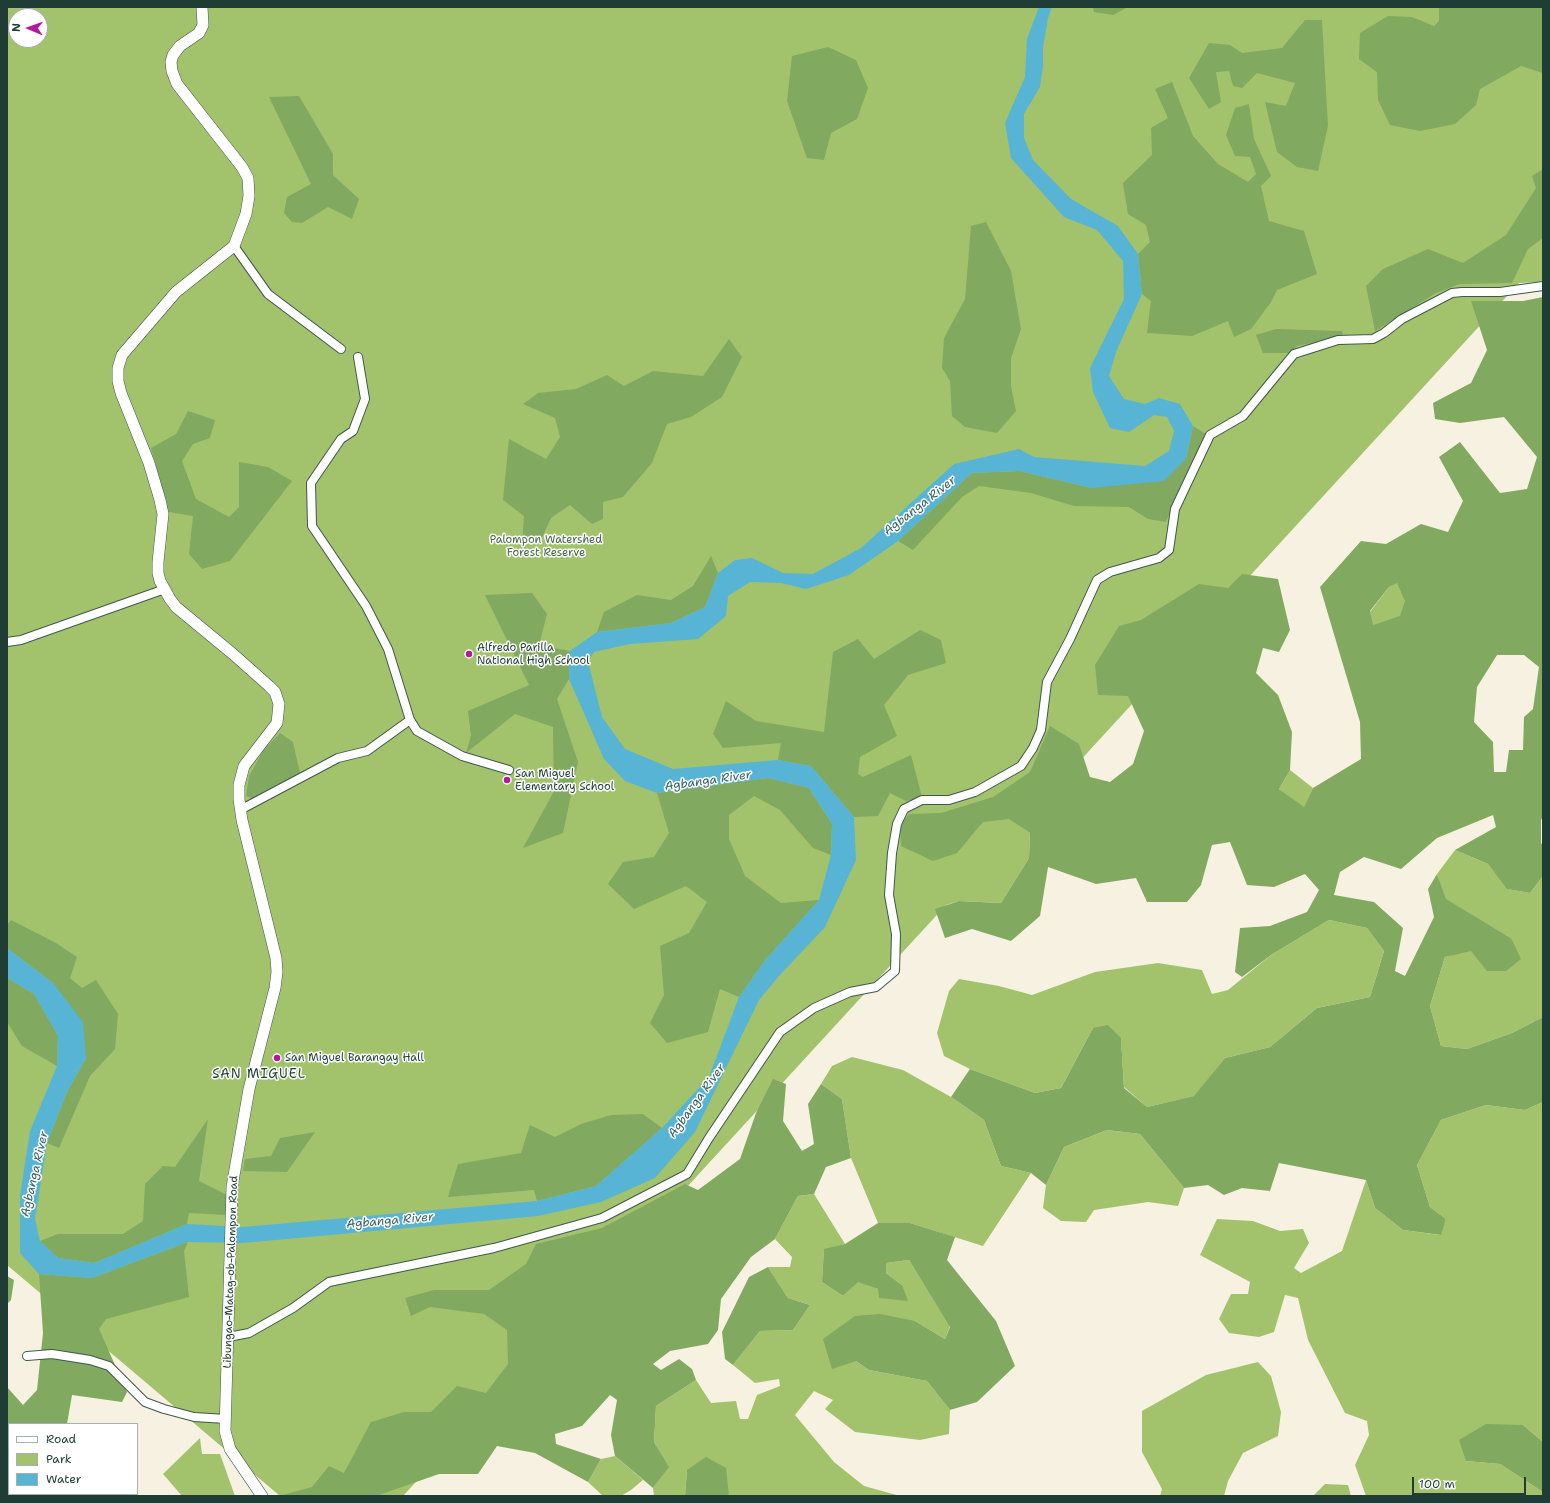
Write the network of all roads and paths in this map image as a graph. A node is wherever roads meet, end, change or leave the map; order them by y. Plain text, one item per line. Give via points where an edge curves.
1 (202, 7) edge
2 (234, 246) junction
3 (1543, 286) edge
4 (341, 349) dead end
5 (358, 357) dead end
6 (165, 589) junction
7 (7, 642) edge
8 (410, 720) junction
9 (509, 770) dead end
10 (240, 810) junction
11 (228, 1337) junction
12 (27, 1356) dead end
13 (226, 1419) junction
14 (262, 1496) edge

1 - 2 main road via 203,25 199,33 180,46 173,55 172,71 177,84 248,178 246,214
2 - 4 street via 268,294
2 - 6 main road, Libungao-Matag-ob-Palompon Road via 176,292 122,355 118,368 121,392 149,463 163,514 158,573
3 - 11 street via 1500,292 1452,293 1402,319 1374,338 1338,340 1294,354 1243,416 1210,435 1176,509 1168,550 1159,558 1110,572 1097,580 1047,682 1042,730 1021,766 975,792 949,800 922,800 904,809 897,824 889,895 896,934 896,971 876,987 850,992 814,1008 780,1032 687,1174 602,1218 494,1248 329,1282 293,1308 249,1333
5 - 8 street via 365,399 353,431 341,439 311,483 312,526 366,606 388,649
6 - 7 street via 29,638
6 - 10 main road, Libungao-Matag-ob-Palompon Road via 176,607 234,654 275,692 279,704 277,723 244,766 239,785
8 - 9 street via 417,731 462,756
8 - 10 street via 367,751 338,758
10 - 11 main road, Libungao-Matag-ob-Palompon Road via 276,958 276,972 275,988 250,1089 232,1187
11 - 13 main road, Libungao-Matag-ob-Palompon Road
12 - 13 street via 52,1354 109,1366 145,1402 194,1417
13 - 14 main road, Libungao-Matag-ob-Palompon Road via 225,1431 230,1449

